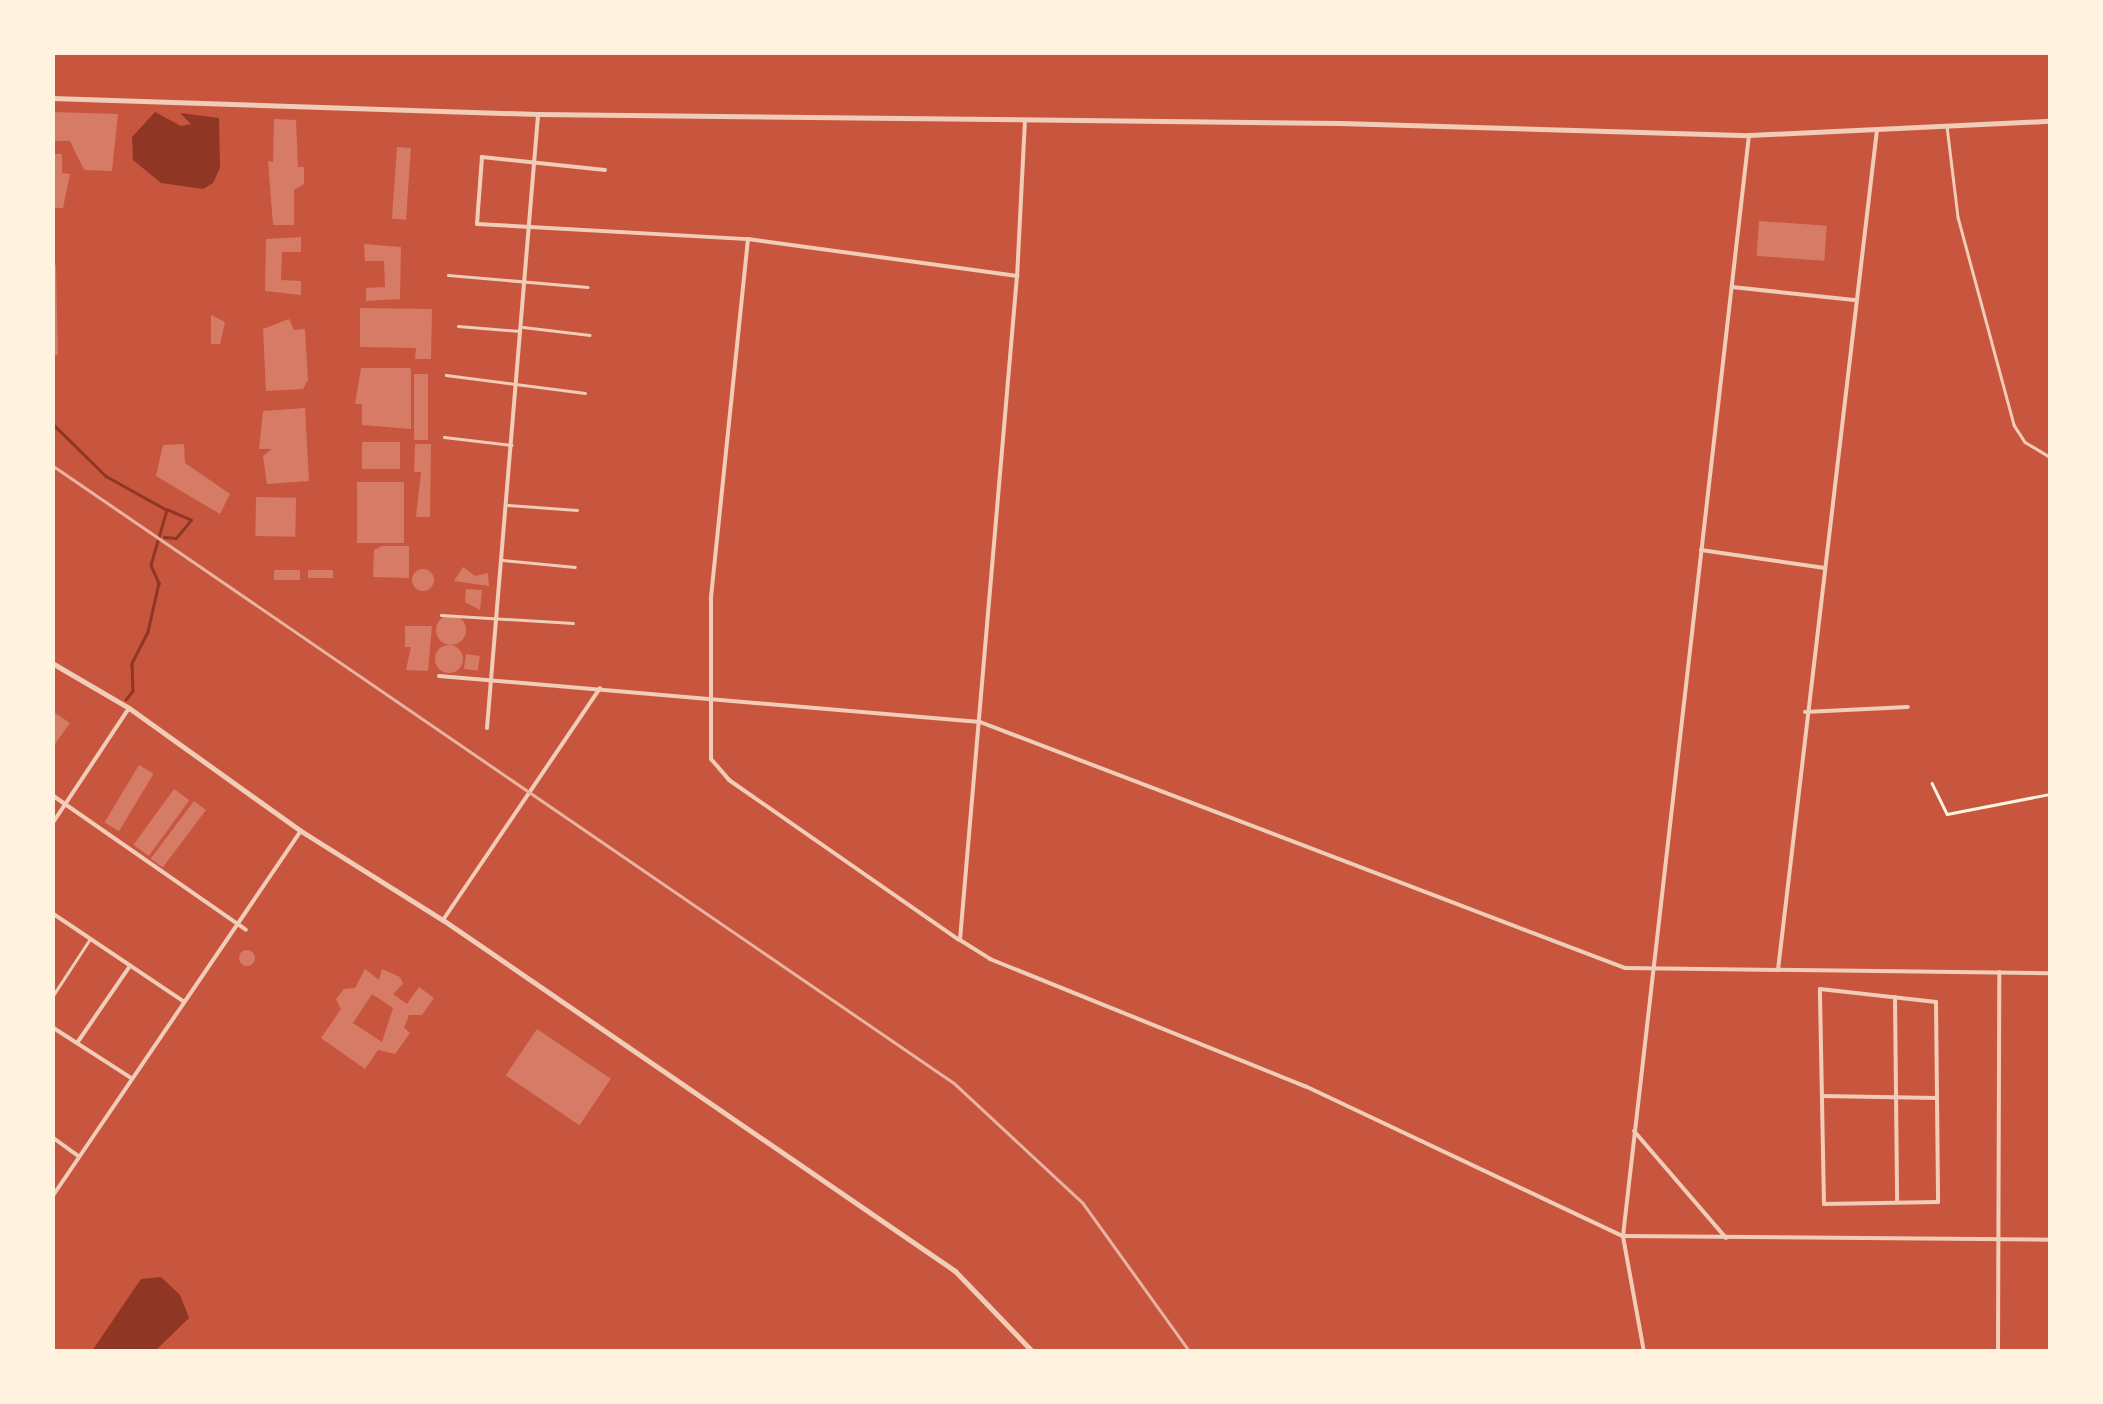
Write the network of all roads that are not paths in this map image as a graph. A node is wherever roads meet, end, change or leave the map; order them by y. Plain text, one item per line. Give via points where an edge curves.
1 (52, 98) edge
2 (538, 114) junction
3 (1025, 120) junction
4 (2050, 121) edge
5 (1947, 126) junction
6 (1877, 130) junction
7 (1749, 135) junction
8 (535, 161) junction
9 (606, 170) dead end
10 (529, 228) junction
11 (748, 239) junction
12 (448, 275) dead end
13 (1018, 276) junction
14 (525, 281) junction
15 (587, 287) dead end
16 (1732, 288) junction
17 (1854, 300) junction
18 (458, 326) dead end
19 (521, 329) junction
20 (590, 336) dead end
21 (446, 375) dead end
22 (517, 382) junction
23 (585, 392) dead end
24 (444, 437) dead end
25 (512, 445) junction
26 (2050, 457) edge
27 (508, 504) junction
28 (577, 510) dead end
29 (1702, 550) junction
30 (504, 560) junction
31 (575, 567) dead end
32 (1825, 568) junction
33 (441, 615) dead end
34 (499, 618) junction
35 (572, 623) dead end
36 (52, 663) edge
37 (438, 676) dead end
38 (494, 680) junction
39 (600, 688) junction
40 (712, 698) junction
41 (1908, 707) dead end
42 (129, 708) junction
43 (1805, 712) junction
44 (980, 722) junction
45 (487, 728) dead end
46 (52, 795) edge
47 (66, 803) junction
48 (52, 824) edge
49 (301, 831) junction
50 (54, 914) edge
51 (443, 920) junction
52 (52, 922) edge
53 (238, 924) junction
54 (246, 930) dead end
55 (91, 938) junction
56 (960, 940) junction
57 (130, 966) junction
58 (1778, 970) junction
59 (1651, 972) junction
60 (1999, 972) junction
61 (2050, 973) edge
62 (1894, 996) junction
63 (52, 998) edge
64 (183, 1001) junction
65 (52, 1027) edge
66 (77, 1044) junction
67 (131, 1078) junction
68 (1822, 1096) junction
69 (1896, 1097) junction
70 (1937, 1098) junction
71 (1634, 1131) junction
72 (52, 1137) edge
73 (78, 1156) junction
74 (52, 1197) edge
75 (1897, 1203) junction
76 (1623, 1236) junction
77 (1726, 1238) junction
78 (2050, 1240) edge
79 (1997, 1241) junction
80 (1032, 1352) edge
81 (1644, 1352) edge
82 (1998, 1352) edge

1 - 2 street
2 - 3 street
2 - 8 street
3 - 7 street
3 - 13 street
4 - 5 street
5 - 6 street
5 - 26 lane via 1958,217 2014,425 2024,442
6 - 7 street
6 - 17 street
7 - 16 street
8 - 9 street
8 - 10 street
8 - 10 street via 482,157 477,224
10 - 11 street
10 - 14 street
11 - 13 street
11 - 40 street via 711,599
12 - 14 lane
13 - 44 street
14 - 15 lane
14 - 19 street
16 - 17 street
16 - 29 street
17 - 32 street
18 - 19 lane
19 - 20 lane
19 - 22 street
21 - 22 lane
22 - 23 lane
22 - 25 street
24 - 25 lane
25 - 27 street
27 - 28 lane
27 - 30 street
29 - 32 street
29 - 59 street
30 - 31 lane
30 - 34 street
32 - 43 street
33 - 34 lane
34 - 35 lane
34 - 38 street
36 - 42 street
37 - 38 street
38 - 39 street
38 - 45 street
39 - 40 street
39 - 51 street
40 - 44 street
40 - 56 street via 711,759 729,780
41 - 43 street
42 - 47 street
42 - 49 street
43 - 58 street
44 - 56 street
44 - 59 street via 1625,968
46 - 47 street
47 - 48 street
47 - 53 street
49 - 51 street
49 - 53 street
50 - 52 lane
50 - 55 street
51 - 80 street via 956,1271
53 - 54 street
53 - 64 street
55 - 57 street
55 - 63 lane
56 - 76 street via 990,959 1305,1086
57 - 64 street
57 - 66 street
58 - 59 street
58 - 60 street
59 - 71 street
60 - 61 street
60 - 79 street
62 - 68 street via 1820,990
62 - 69 street
62 - 70 street via 1936,1002
64 - 67 street
65 - 66 street
66 - 67 street
67 - 73 street
68 - 69 street
68 - 75 street via 1824,1204
69 - 70 street
69 - 75 street
70 - 75 street via 1938,1202
71 - 76 street
71 - 77 street
72 - 73 street
73 - 74 street
76 - 77 street
76 - 81 street
77 - 79 street
78 - 79 street
79 - 82 street

